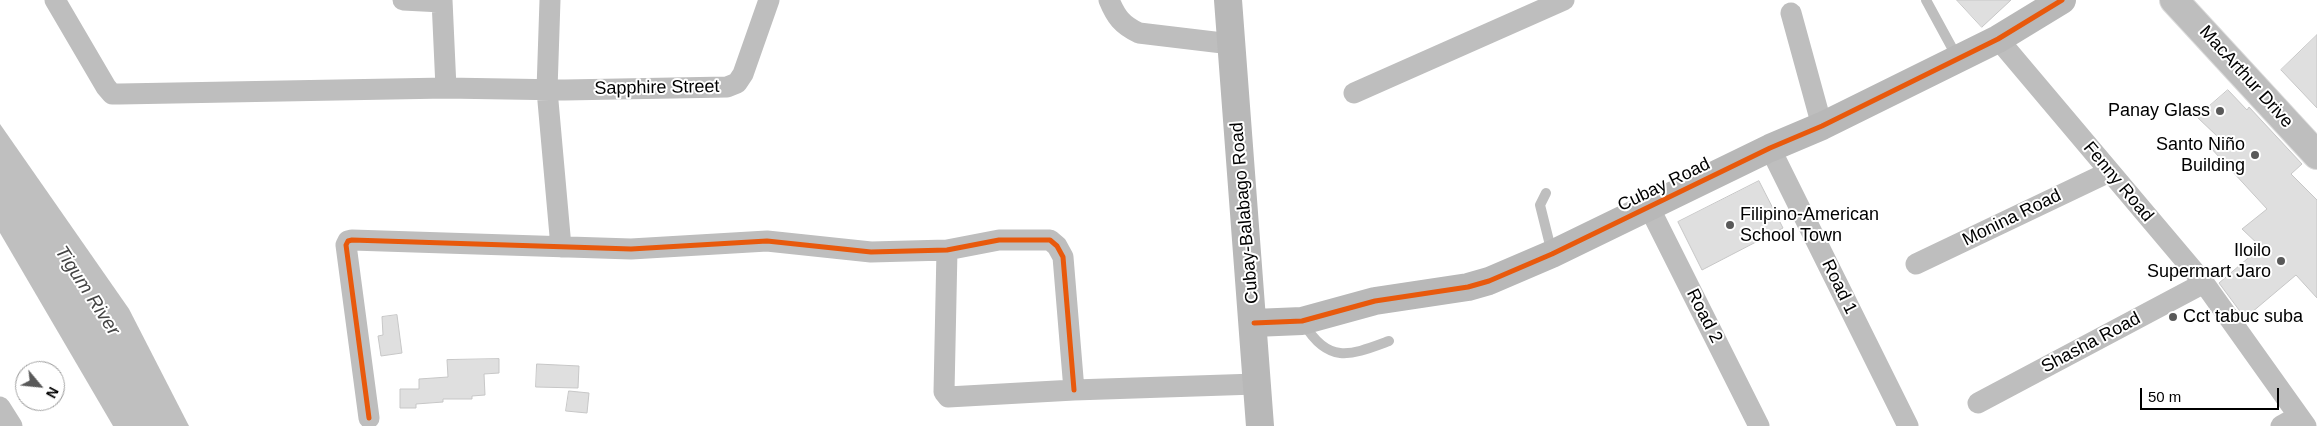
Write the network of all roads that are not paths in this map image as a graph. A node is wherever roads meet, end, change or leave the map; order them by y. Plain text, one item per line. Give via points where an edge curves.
1 (55, 0) edge
2 (403, 0) edge
3 (550, 0) edge
4 (768, 0) edge
5 (1109, 0) edge
6 (1228, 0) edge
7 (1564, 0) edge
8 (1926, 0) edge
9 (2062, 0) edge
10 (2174, 0) edge
11 (442, 1) edge
12 (1791, 12) dead end
13 (1998, 38) junction
14 (1231, 44) junction
15 (1958, 58) junction
16 (446, 88) junction
17 (547, 90) junction
18 (1354, 93) dead end
19 (1822, 126) junction
20 (1770, 148) junction
21 (2317, 154) edge
22 (2108, 172) junction
23 (1546, 193) dead end
24 (1649, 207) junction
25 (561, 247) junction
26 (947, 250) junction
27 (1552, 254) junction
28 (1916, 264) dead end
29 (2204, 283) junction
30 (1302, 321) junction
31 (1254, 323) junction
32 (1389, 341) dead end
33 (1256, 384) junction
34 (1074, 390) junction
35 (1978, 402) dead end
36 (0, 407) edge
37 (369, 418) dead end
38 (2295, 423) edge
39 (12, 426) edge
40 (1260, 426) edge
41 (1759, 426) edge
42 (1908, 426) edge

1 - 16 street via 112,94
2 - 11 street
3 - 17 street
4 - 17 street, Sapphire Street via 737,83 727,87
5 - 14 street via 1116,17 1139,33
6 - 14 street, Cubay-Balabago Road
7 - 18 street
8 - 15 lane
9 - 13 street, Cubay Road
10 - 21 main road, MacArthur Drive
11 - 16 street
12 - 19 street
13 - 15 street, Cubay Road
13 - 22 street, Fenny Road
14 - 31 street, Cubay-Balabago Road
15 - 19 street, Cubay Road
16 - 17 street
17 - 25 street
19 - 20 street, Cubay Road
20 - 24 street, Cubay Road
20 - 42 street, Road 1
22 - 28 street, Monina Road
22 - 29 street, Fenny Road
23 - 27 lane via 1540,205
24 - 27 street, Cubay Road
24 - 41 street, Road 2
25 - 26 street via 631,249 767,241 871,252
25 - 37 street via 348,241
26 - 34 street via 999,240 1039,238 1050,240 1057,246 1063,257
26 - 34 street via 944,392 948,396
27 - 30 street, Cubay Road via 1468,287 1375,301
29 - 35 street, Shasha Road
29 - 38 street, Fenny Road
30 - 31 street, Cubay Road
30 - 32 lane via 1321,345 1343,354 1355,354
31 - 33 street, Cubay-Balabago Road
33 - 34 street
33 - 40 street, Cubay-Balabago Road
36 - 39 street

